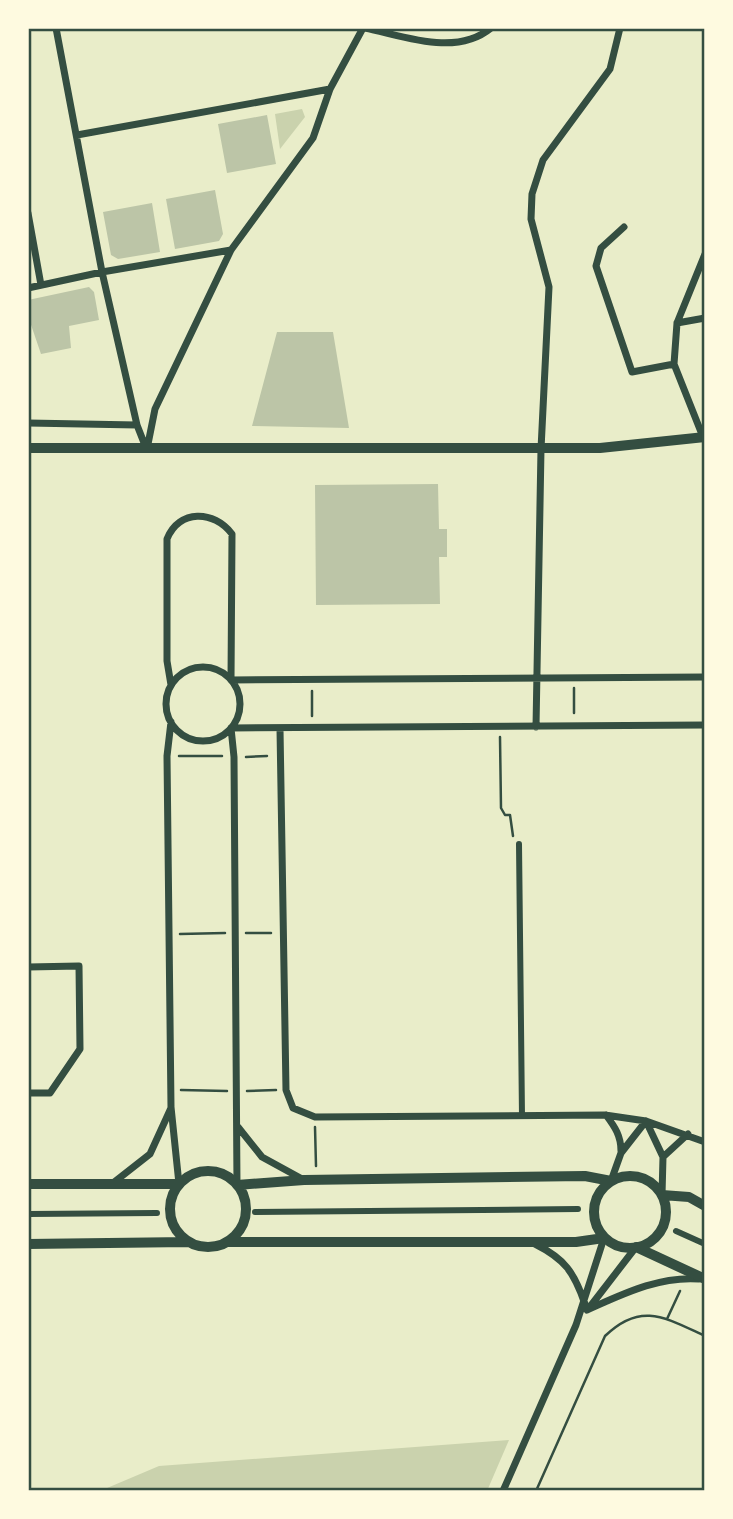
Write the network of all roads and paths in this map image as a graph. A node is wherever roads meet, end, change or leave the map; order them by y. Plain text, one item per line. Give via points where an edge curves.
1 (56, 28) edge
2 (364, 28) edge
3 (491, 28) edge
4 (621, 28) edge
5 (330, 89) junction
6 (77, 135) junction
7 (28, 214) edge
8 (624, 227) dead end
9 (232, 250) junction
10 (705, 254) edge
11 (102, 272) junction
12 (41, 285) junction
13 (28, 288) edge
14 (705, 318) edge
15 (677, 323) junction
16 (674, 364) junction
17 (28, 423) edge
18 (137, 425) junction
19 (704, 437) edge
20 (28, 448) edge
21 (147, 449) junction
22 (541, 449) junction
23 (705, 677) edge
24 (536, 678) junction
25 (575, 678) junction
26 (231, 680) junction
27 (312, 680) junction
28 (171, 685) junction
29 (171, 722) junction
30 (574, 726) junction
31 (705, 726) edge
32 (500, 727) junction
33 (536, 727) junction
34 (231, 728) junction
35 (280, 729) junction
36 (312, 730) junction
37 (519, 844) joint
38 (28, 967) edge
39 (28, 1093) edge
40 (171, 1107) junction
41 (605, 1115) junction
42 (522, 1116) junction
43 (646, 1121) junction
44 (237, 1126) junction
45 (688, 1134) junction
46 (705, 1142) edge
47 (621, 1153) junction
48 (663, 1157) junction
49 (304, 1180) junction
50 (611, 1181) junction
51 (113, 1183) junction
52 (28, 1184) edge
53 (179, 1184) junction
54 (237, 1185) junction
55 (662, 1195) junction
56 (705, 1206) edge
57 (578, 1209) dead end
58 (255, 1212) dead end
59 (157, 1213) dead end
60 (28, 1214) edge
61 (676, 1231) dead end
62 (604, 1238) junction
63 (188, 1242) junction
64 (227, 1242) junction
65 (531, 1242) junction
66 (28, 1244) edge
67 (705, 1244) edge
68 (636, 1247) junction
69 (685, 1278) junction
70 (705, 1279) edge
71 (586, 1307) junction
72 (667, 1319) junction
73 (705, 1336) edge
74 (503, 1491) edge
75 (536, 1491) edge

1 - 6 street
2 - 3 street via 446,45 483,35
2 - 5 street
4 - 22 street via 610,69 543,160 532,194 531,219 549,287
5 - 6 street
5 - 9 street via 313,138
6 - 11 street
7 - 12 street
8 - 16 street via 601,248 596,266 632,372
9 - 11 street
9 - 21 street via 155,409
10 - 15 street
11 - 12 street
11 - 18 street
12 - 13 street
14 - 15 street
15 - 16 street
16 - 19 street
17 - 18 street
18 - 21 street
19 - 22 main road
20 - 21 main road
21 - 22 main road
22 - 24 street
23 - 25 street
24 - 25 street
24 - 27 street
24 - 33 street
25 - 30 path
26 - 27 street
26 - 28 street via 217,669 200,667 183,672
26 - 28 street via 232,534 222,521 211,517 185,518 172,525 167,539
26 - 34 street via 239,695 239,713
27 - 36 path
28 - 29 street via 167,710
29 - 34 street via 183,735 200,741 217,738
29 - 40 street via 167,756
30 - 31 street
30 - 33 street
32 - 33 street
32 - 36 street
32 - 37 path via 500,808 510,815 510,831
34 - 35 street
34 - 44 street
35 - 36 street
35 - 42 street via 286,1090 293,1108 315,1116
37 - 42 street
38 - 39 street via 79,966 80,1049 50,1093
40 - 51 street via 150,1154
40 - 53 street
41 - 42 street
41 - 43 street
41 - 47 street via 615,1126
43 - 45 street
43 - 47 street
43 - 48 street
44 - 49 street via 262,1157
44 - 54 street
45 - 46 street
45 - 48 street
47 - 50 street
48 - 55 street
49 - 50 street via 585,1176
49 - 54 street
50 - 55 street via 634,1176 655,1186
50 - 62 street via 595,1201 597,1227
51 - 52 street
51 - 53 street
53 - 54 street via 192,1174 208,1171 224,1174
53 - 63 street via 169,1208 178,1233
54 - 64 street via 245,1199 245,1216 239,1231
55 - 56 street via 689,1198
55 - 68 street via 665,1208 659,1233
57 - 58 street
59 - 60 street
61 - 67 street
62 - 65 street
62 - 68 street via 625,1248
62 - 71 street
63 - 64 street via 201,1247
63 - 66 street
64 - 65 street
65 - 71 street via 558,1255 576,1280
68 - 70 street
68 - 71 street
69 - 70 street
69 - 71 street via 647,1284
69 - 72 path
71 - 74 street
72 - 73 path
72 - 75 path via 650,1314 634,1317 605,1336

